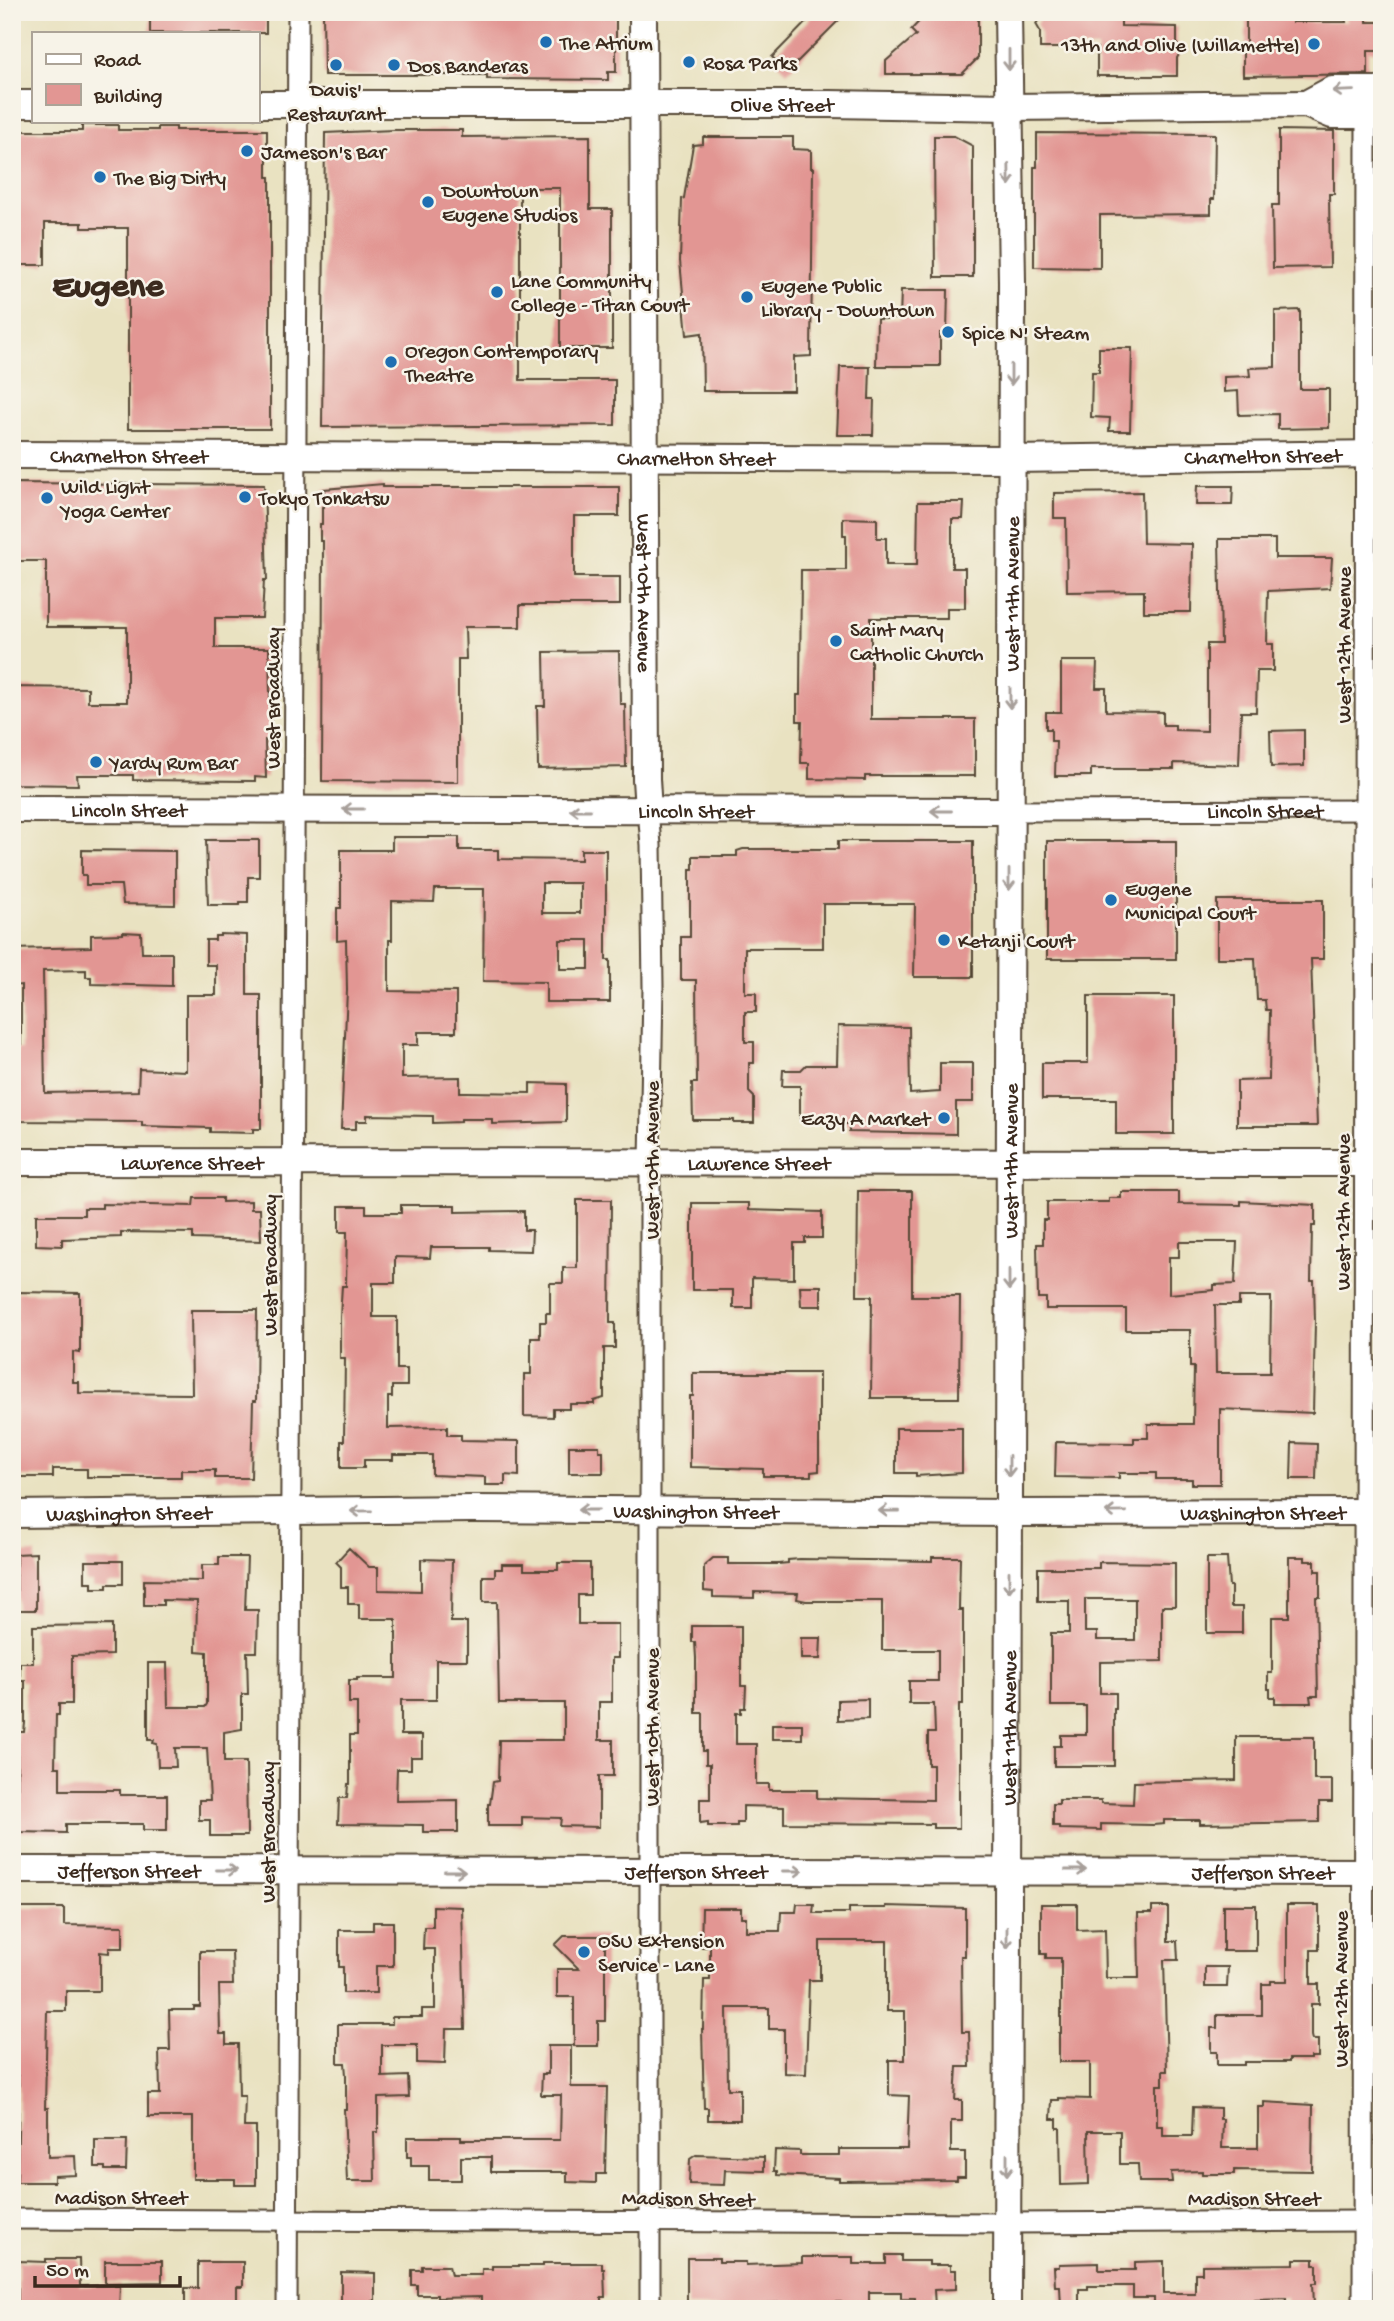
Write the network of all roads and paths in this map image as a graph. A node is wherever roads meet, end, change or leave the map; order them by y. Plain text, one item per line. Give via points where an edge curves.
1 (298, 12) edge
2 (643, 12) edge
3 (1008, 12) edge
4 (1382, 90) edge
5 (12, 104) edge
6 (32, 104) edge
7 (259, 104) edge
8 (298, 104) junction
9 (643, 104) junction
10 (1306, 104) junction
11 (1009, 107) junction
12 (1374, 116) edge
13 (1374, 453) edge
14 (12, 455) edge
15 (296, 455) junction
16 (644, 458) junction
17 (1011, 458) junction
18 (12, 809) edge
19 (294, 809) junction
20 (648, 810) junction
21 (1374, 810) edge
22 (1009, 811) junction
23 (12, 1162) edge
24 (650, 1162) junction
25 (292, 1163) junction
26 (1009, 1163) junction
27 (1373, 1163) edge
28 (651, 1510) junction
29 (291, 1512) junction
30 (1373, 1512) edge
31 (1009, 1513) junction
32 (12, 1514) edge
33 (289, 1869) junction
34 (12, 1870) edge
35 (1008, 1870) junction
36 (652, 1871) junction
37 (1373, 1872) edge
38 (12, 2219) edge
39 (650, 2220) junction
40 (1363, 2221) junction
41 (288, 2222) junction
42 (1007, 2223) junction
43 (287, 2309) edge
44 (650, 2309) edge
45 (1007, 2309) edge
46 (1363, 2309) edge

1 - 8 street, West Broadway
2 - 9 street, West 10th Avenue
3 -> 11 street, West 11th Avenue
4 -> 10 street, Olive Street via 1332,90
5 - 6 street
7 - 8 street, Olive Street
8 - 9 street, Olive Street
8 - 15 street, West Broadway
9 - 11 street, Olive Street
9 - 16 street, West 10th Avenue
10 - 11 street, Olive Street
10 - 12 street, Olive Street via 1332,115
11 -> 17 street, West 11th Avenue
12 - 13 street, West 12th Avenue
13 - 17 street, Charnelton Street
13 - 21 street, West 12th Avenue
14 - 15 street, Charnelton Street
15 - 16 street, Charnelton Street
15 - 19 street, West Broadway
16 - 17 street, Charnelton Street
16 - 20 street, West 10th Avenue
17 -> 22 street, West 11th Avenue
18 - 19 street, Lincoln Street
20 -> 19 street, Lincoln Street
19 - 25 street, West Broadway
22 -> 20 street, Lincoln Street
20 - 24 street, West 10th Avenue via 653,987
21 - 22 street, Lincoln Street
21 - 27 street, West 12th Avenue
22 -> 26 street, West 11th Avenue
23 - 25 street, Lawrence Street
24 - 25 street, Lawrence Street
24 - 26 street, Lawrence Street
24 - 28 street, West 10th Avenue
25 - 29 street, West Broadway
26 - 27 street, Lawrence Street
26 -> 31 street, West 11th Avenue
27 - 30 street, West 12th Avenue
28 -> 29 street, Washington Street
31 -> 28 street, Washington Street
28 - 36 street, West 10th Avenue
29 - 32 street, Washington Street
29 - 33 street, West Broadway
30 -> 31 street, Washington Street
30 - 37 street, West 12th Avenue
31 -> 35 street, West 11th Avenue
34 -> 33 street, Jefferson Street
33 -> 36 street, Jefferson Street
33 - 41 street, West Broadway
36 -> 35 street, Jefferson Street
35 -> 37 street, Jefferson Street
35 -> 42 street, West 11th Avenue
36 - 39 street, West 10th Avenue
37 - 40 street, West 12th Avenue
38 - 41 street, Madison Street
39 - 41 street, Madison Street
39 - 42 street, Madison Street
39 - 44 street, West 10th Avenue
40 - 42 street, Madison Street
40 - 46 street, West 12th Avenue
41 - 43 street, West Broadway
42 - 45 street, West 11th Avenue

